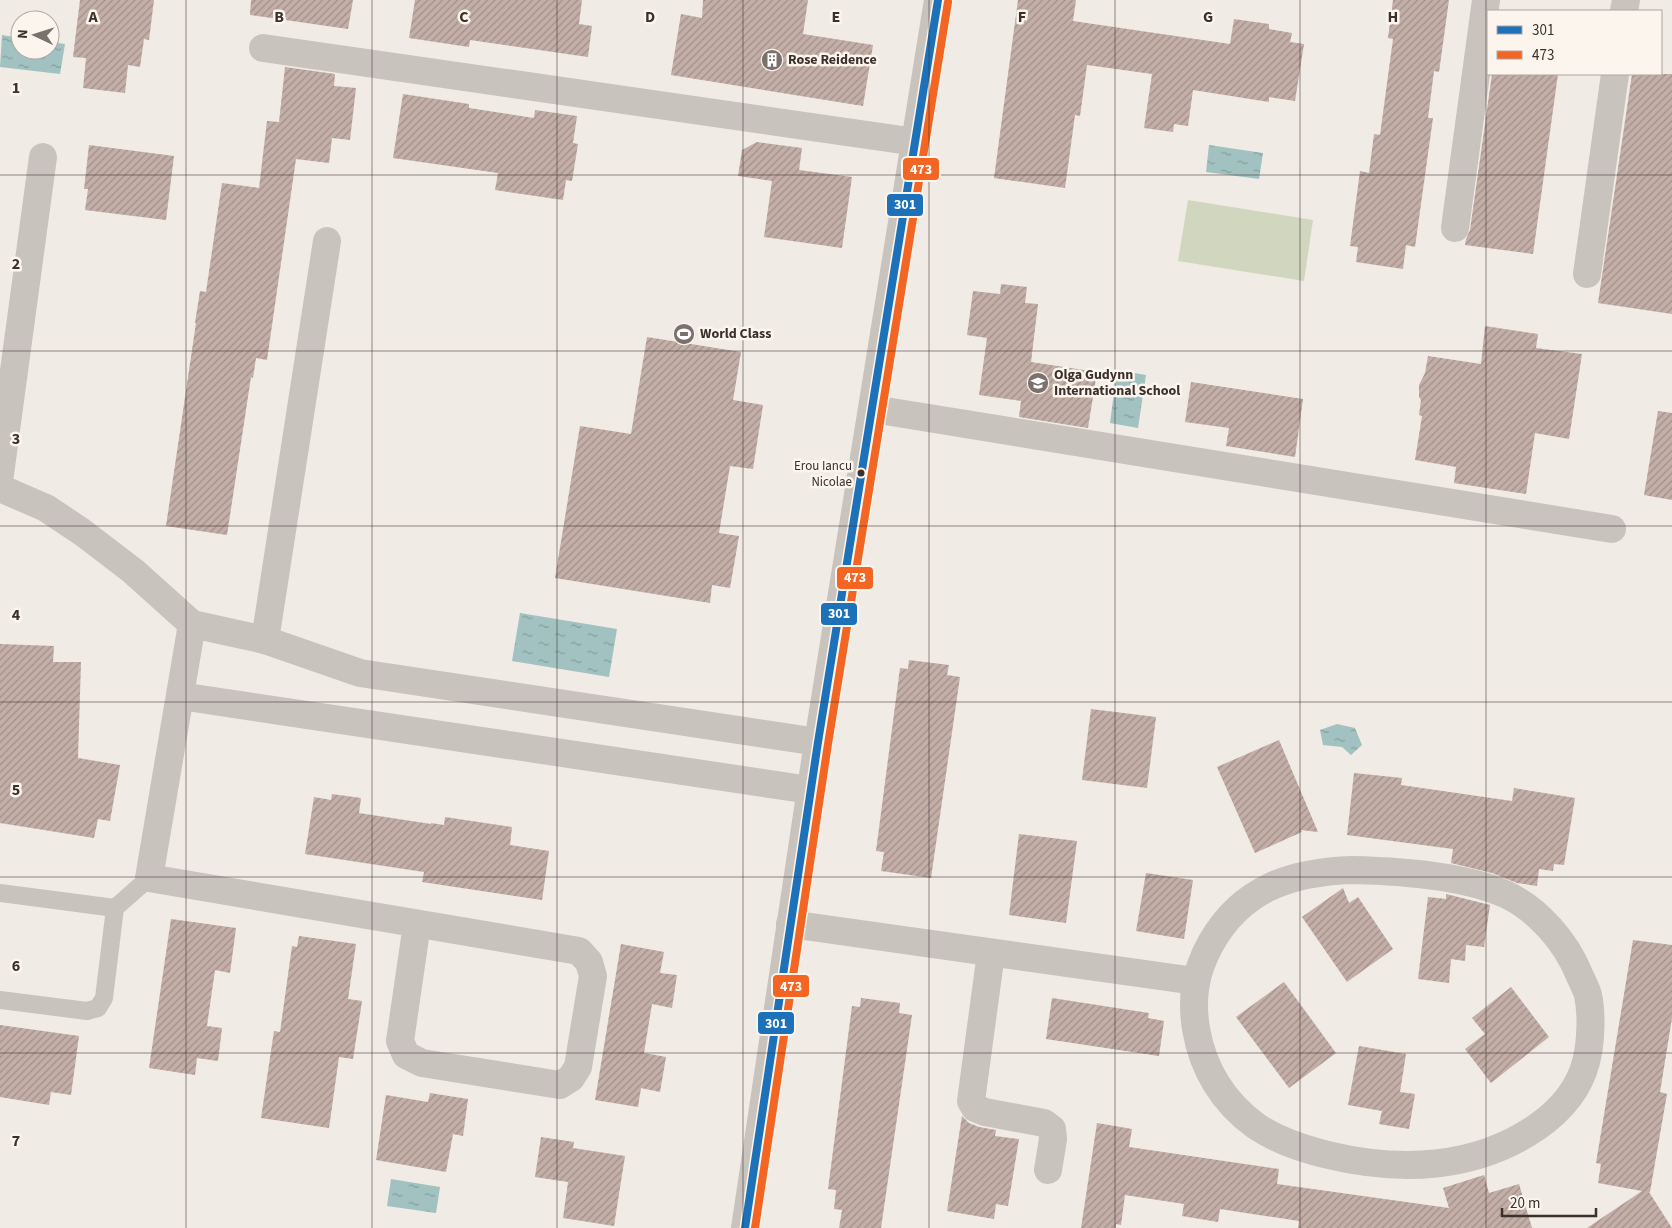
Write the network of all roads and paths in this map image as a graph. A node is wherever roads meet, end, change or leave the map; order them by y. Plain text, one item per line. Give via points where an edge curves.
1 (938, 0) edge
2 (1486, 0) edge
3 (263, 48) dead end
4 (1615, 75) edge
5 (916, 142) junction
6 (43, 157) dead end
7 (1455, 228) dead end
8 (327, 241) dead end
9 (1587, 274) dead end
10 (873, 409) junction
11 (0, 474) edge
12 (0, 488) edge
13 (1612, 529) dead end
14 (192, 624) junction
15 (265, 640) junction
16 (180, 696) junction
17 (818, 742) junction
18 (810, 790) junction
19 (149, 878) junction
20 (0, 893) edge
21 (115, 908) junction
22 (417, 924) junction
23 (790, 924) junction
24 (991, 952) junction
25 (1195, 981) junction
26 (0, 1000) edge
27 (1048, 1170) dead end
28 (745, 1228) edge

1 - 5 street
2 - 7 street
3 - 5 street
4 - 9 street
5 - 10 street
6 - 11 street
8 - 15 street
10 - 13 street
10 - 17 street
12 - 14 street via 46,508 82,532 133,571
14 - 15 street
14 - 16 street
15 - 17 street via 360,673
16 - 18 street
16 - 19 street
17 - 18 street
18 - 23 street
19 - 21 lane
19 - 22 street
20 - 21 lane
21 - 26 lane via 104,998 98,1008 87,1011
22 - 22 street via 579,951 589,962 592,976 578,1067 571,1078 560,1085 422,1063 406,1055 400,1041
23 - 24 street
23 - 28 street
24 - 25 street
24 - 27 street via 970,1101 975,1108 985,1112 1044,1123 1052,1129
25 - 25 street via 1194,1005 1199,1044 1204,1063 1224,1097 1257,1127 1279,1139 1306,1150 1344,1159 1424,1166 1478,1156 1502,1147 1526,1135 1553,1115 1574,1091 1586,1062 1590,1029 1588,995 1573,959 1549,927 1523,904 1484,886 1460,881 1352,870 1298,876 1271,886 1237,909 1222,926

